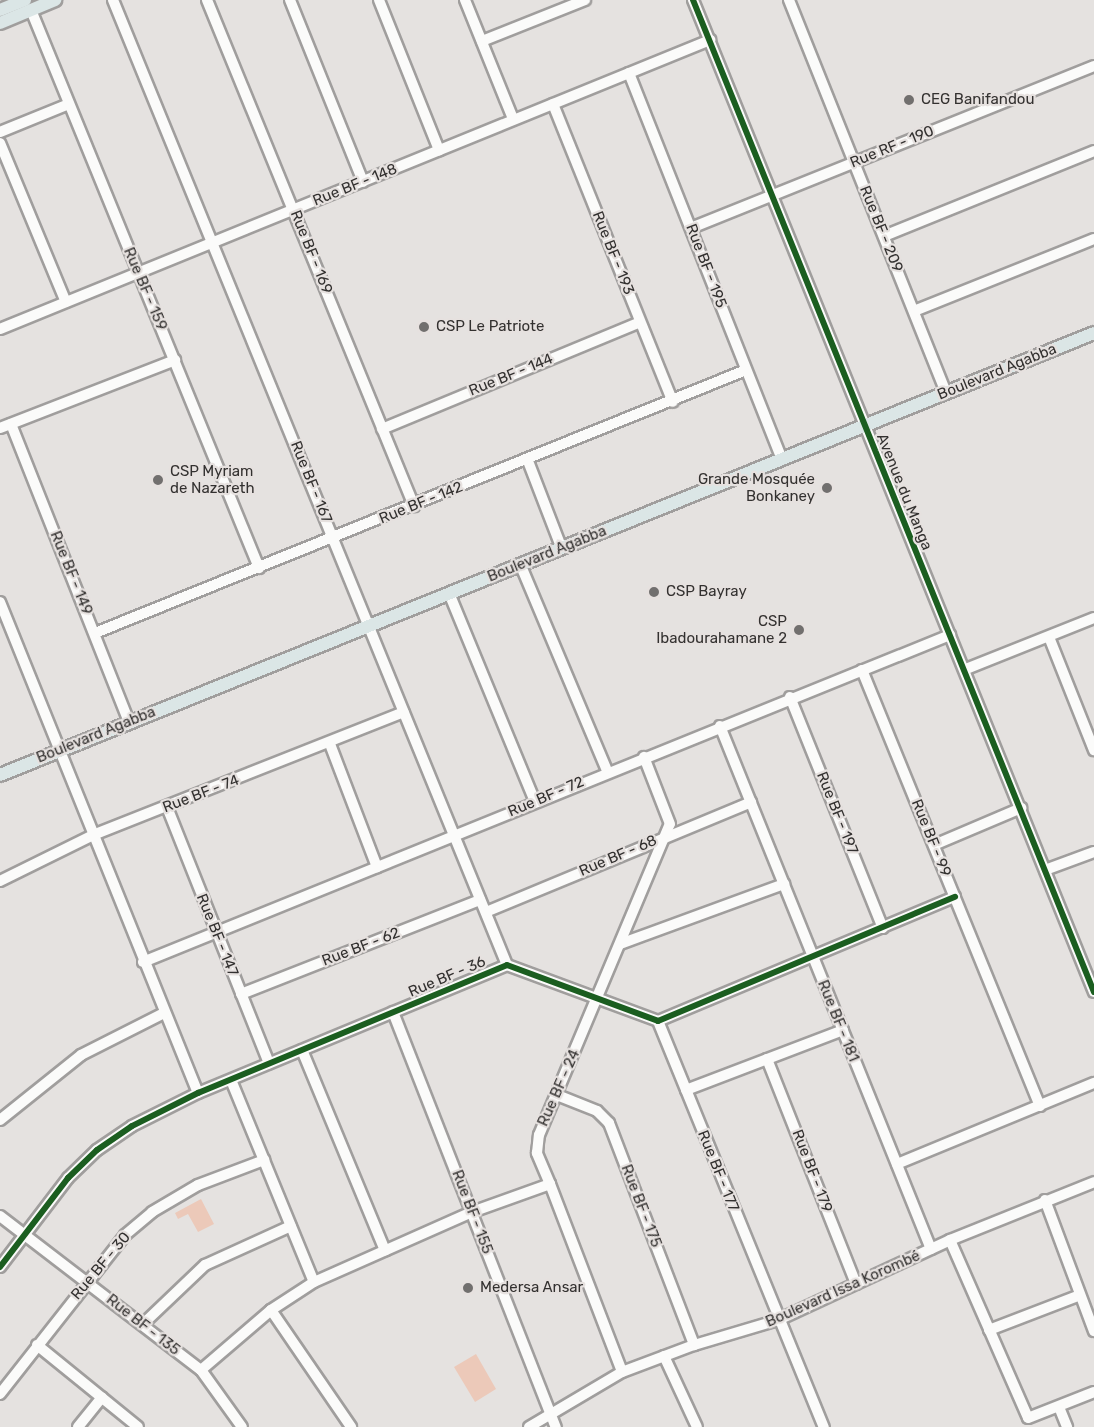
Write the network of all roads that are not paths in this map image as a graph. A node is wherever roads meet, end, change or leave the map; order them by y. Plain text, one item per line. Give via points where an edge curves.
1 (55, 0) edge
2 (113, 0) edge
3 (207, 0) edge
4 (290, 0) edge
5 (379, 0) edge
6 (465, 0) edge
7 (585, 0) edge
8 (693, 0) edge
9 (789, 0) edge
10 (27, 3) edge
11 (0, 10) edge
12 (0, 23) edge
13 (710, 40) junction
14 (482, 41) junction
15 (1094, 66) edge
16 (629, 73) junction
17 (69, 104) junction
18 (553, 104) junction
19 (513, 119) junction
20 (0, 132) edge
21 (0, 143) edge
22 (439, 150) junction
23 (1094, 151) edge
24 (854, 162) junction
25 (363, 182) junction
26 (773, 195) junction
27 (294, 210) junction
28 (691, 228) junction
29 (884, 236) junction
30 (1094, 239) edge
31 (213, 242) junction
32 (138, 273) junction
33 (66, 302) junction
34 (914, 311) junction
35 (640, 322) junction
36 (0, 329) edge
37 (1094, 333) edge
38 (175, 360) junction
39 (746, 370) junction
40 (946, 392) junction
41 (673, 402) junction
42 (11, 424) junction
43 (863, 424) junction
44 (0, 428) edge
45 (382, 429) junction
46 (782, 460) junction
47 (528, 461) junction
48 (414, 506) junction
49 (333, 538) junction
50 (562, 549) junction
51 (521, 566) junction
52 (259, 568) junction
53 (449, 593) junction
54 (0, 602) edge
55 (1094, 618) edge
56 (368, 625) junction
57 (95, 633) junction
58 (950, 635) junction
59 (1049, 637) junction
60 (966, 669) junction
61 (862, 670) junction
62 (790, 697) junction
63 (404, 712) junction
64 (129, 722) junction
65 (720, 726) junction
66 (330, 744) junction
67 (59, 748) junction
68 (1094, 750) edge
69 (644, 757) junction
70 (607, 771) junction
71 (0, 775) edge
72 (535, 802) junction
73 (751, 802) junction
74 (166, 807) junction
75 (1021, 808) junction
76 (93, 835) junction
77 (454, 835) junction
78 (666, 836) junction
79 (934, 845) junction
80 (1094, 852) edge
81 (377, 867) junction
82 (1045, 870) junction
83 (0, 882) edge
84 (784, 884) junction
85 (955, 897) junction
86 (480, 900) junction
87 (486, 912) junction
88 (883, 928) junction
89 (216, 932) junction
90 (620, 944) junction
91 (812, 958) junction
92 (143, 962) junction
93 (507, 965) junction
94 (1094, 992) edge
95 (241, 994) junction
96 (598, 999) junction
97 (393, 1012) junction
98 (164, 1013) junction
99 (658, 1022) junction
100 (843, 1030) junction
101 (302, 1050) junction
102 (767, 1059) junction
103 (269, 1063) junction
104 (231, 1080) junction
105 (1094, 1083) edge
106 (686, 1090) junction
107 (198, 1093) junction
108 (557, 1095) junction
109 (1040, 1106) junction
110 (0, 1120) edge
111 (264, 1160) junction
112 (897, 1164) junction
113 (1094, 1182) edge
114 (550, 1184) junction
115 (1045, 1200) junction
116 (472, 1212) junction
117 (0, 1216) edge
118 (291, 1226) junction
119 (25, 1234) junction
120 (950, 1240) junction
121 (931, 1249) junction
122 (385, 1250) junction
123 (0, 1267) edge
124 (88, 1282) junction
125 (314, 1282) junction
126 (856, 1284) junction
127 (1080, 1295) junction
128 (271, 1310) junction
129 (778, 1320) junction
130 (143, 1324) junction
131 (989, 1330) junction
132 (1094, 1332) edge
133 (38, 1345) junction
134 (694, 1345) junction
135 (664, 1356) junction
136 (201, 1370) junction
137 (622, 1372) junction
138 (1094, 1392) edge
139 (0, 1394) edge
140 (102, 1397) junction
141 (1059, 1407) junction
142 (550, 1412) junction
143 (1026, 1423) edge
144 (78, 1427) edge
145 (138, 1427) edge
146 (242, 1427) edge
147 (351, 1427) edge
148 (529, 1427) edge
149 (556, 1427) edge
150 (697, 1427) edge
151 (824, 1427) edge
152 (1067, 1427) edge

1 - 10 main road
2 - 31 street, Rue BF - 167
3 - 27 street, Rue BF - 169
4 - 25 street
5 - 22 street
6 - 14 street
7 - 14 street
8 - 13 street, Avenue du Manga
9 - 24 street, Rue BF - 209
10 - 11 main road
10 - 12 main road
10 - 17 street, Rue BF - 159
13 - 16 street, Rue BF - 148
13 - 26 street, Avenue du Manga
14 - 19 street
15 - 24 street, Rue RF - 190
16 - 18 street, Rue BF - 148
16 - 28 street, Rue BF - 195
17 - 20 street
17 - 32 street, Rue BF - 159
18 - 19 street, Rue BF - 148
18 - 35 street, Rue BF - 193
19 - 22 street, Rue BF - 148
21 - 33 street
22 - 25 street, Rue BF - 148
23 - 29 street
24 - 26 street, Rue RF - 190
24 - 29 street, Rue BF - 209
25 - 27 street, Rue BF - 148
26 - 28 street, Rue RF - 190
26 - 43 street, Avenue du Manga
27 - 31 street, Rue BF - 148
27 - 45 street, Rue BF - 169
28 - 39 street, Rue BF - 195
29 - 34 street, Rue BF - 209
30 - 34 street
31 - 32 street, Rue BF - 148
31 - 49 street, Rue BF - 167
32 - 33 street, Rue BF - 148
32 - 38 street, Rue BF - 159
33 - 36 street, Rue BF - 148
34 - 40 street, Rue BF - 209
35 - 41 street, Rue BF - 193
35 - 45 street, Rue BF - 144
37 - 40 main road, Boulevard Agabba
38 - 42 street
38 - 52 street, Rue BF - 159
39 - 41 street, Rue BF - 142
39 - 46 street, Rue BF - 195
40 - 43 main road, Boulevard Agabba
41 - 47 street, Rue BF - 142
42 - 44 street
42 - 57 street, Rue BF - 149
43 - 46 main road, Boulevard Agabba
43 - 58 street, Avenue du Manga
45 - 48 street, Rue BF - 169
46 - 50 main road, Boulevard Agabba
47 - 48 street, Rue BF - 142
47 - 50 street
48 - 49 street, Rue BF - 142
49 - 52 street, Rue BF - 142
49 - 56 street, Rue BF - 167
50 - 51 main road, Boulevard Agabba
51 - 53 main road, Boulevard Agabba
51 - 70 street
52 - 57 street, Rue BF - 142
53 - 56 main road, Boulevard Agabba
53 - 72 street
54 - 67 street
55 - 59 street
56 - 63 street, Rue BF - 167
56 - 64 main road, Boulevard Agabba
57 - 64 street, Rue BF - 149
58 - 60 street, Avenue du Manga
58 - 61 street, Rue BF - 72
59 - 60 street
59 - 68 street
60 - 75 street, Avenue du Manga
61 - 62 street, Rue BF - 72
61 - 79 street, Rue BF - 99
62 - 65 street, Rue BF - 72
62 - 88 street, Rue BF - 197
63 - 66 street, Rue BF - 74
63 - 77 street, Rue BF - 167
64 - 67 main road, Boulevard Agabba
65 - 69 street, Rue BF - 72
65 - 73 street, Rue BF - 181
66 - 74 street, Rue BF - 74
66 - 81 street
67 - 71 main road, Boulevard Agabba
67 - 76 street
69 - 70 street, Rue BF - 72
69 - 78 street, Rue BF - 24 via 669,815
70 - 72 street, Rue BF - 72
72 - 77 street, Rue BF - 72
73 - 78 street, Rue BF - 68
73 - 84 street, Rue BF - 181
74 - 76 street, Rue BF - 74
74 - 89 street, Rue BF - 147
75 - 79 street
75 - 82 street, Avenue du Manga
76 - 83 street, Rue BF - 74
76 - 92 street
77 - 81 street, Rue BF - 72
77 - 86 street, Rue BF - 167
78 - 87 street, Rue BF - 68
78 - 90 street, Rue BF - 24
79 - 85 street, Rue BF - 99
80 - 82 street
81 - 89 street, Rue BF - 72
82 - 94 street, Avenue du Manga
84 - 90 street
84 - 91 street, Rue BF - 181
85 - 88 street
85 - 109 street, Rue BF - 99
86 - 87 street, Rue BF - 167
86 - 95 street, Rue BF - 62
87 - 93 street, Rue BF - 167
88 - 91 street
89 - 92 street, Rue BF - 72
89 - 95 street, Rue BF - 147
90 - 96 street, Rue BF - 24
91 - 99 street
91 - 100 street, Rue BF - 181
92 - 98 street
93 - 96 street, Rue BF - 36
93 - 97 street, Rue BF - 36
95 - 103 street, Rue BF - 147
96 - 99 street, Rue BF - 36
96 - 108 street, Rue BF - 24
97 - 101 street, Rue BF - 36
97 - 116 street, Rue BF - 155
98 - 107 street
98 - 110 street via 81,1055
99 - 106 street, Rue BF - 177
100 - 102 street
100 - 112 street, Rue BF - 181
101 - 103 street, Rue BF - 36
101 - 122 street
102 - 106 street
102 - 126 street, Rue BF - 179
103 - 104 street, Rue BF - 36
104 - 107 street, Rue BF - 36
104 - 111 street
105 - 109 street
106 - 129 street, Rue BF - 177
107 - 119 street, Rue BF - 36 via 132,1126 97,1150 68,1178
108 - 114 street, Rue BF - 24 via 536,1143
108 - 134 street, Rue BF - 175 via 597,1111 609,1123
109 - 112 street
111 - 118 street
111 - 124 street, Rue BF - 30 via 198,1185 152,1212 125,1235
112 - 121 street, Rue BF - 181
113 - 115 street, Boulevard Issa Korombé
114 - 116 street
114 - 137 street, Rue BF - 24
115 - 120 street, Boulevard Issa Korombé
115 - 127 street
116 - 122 street
116 - 142 street, Rue BF - 155
117 - 119 street, Rue BF - 135
118 - 125 street
118 - 130 street via 205,1265
119 - 123 street, Rue BF - 36
119 - 124 street, Rue BF - 135
120 - 121 street, Boulevard Issa Korombé
120 - 131 street
121 - 126 street, Boulevard Issa Korombé
122 - 125 street
124 - 130 street, Rue BF - 135
124 - 133 street, Rue BF - 30
125 - 128 street
126 - 129 street, Boulevard Issa Korombé
127 - 131 street
127 - 132 street
128 - 136 street
128 - 147 street
129 - 134 street, Boulevard Issa Korombé
129 - 151 street, Rue BF - 177
130 - 136 street, Rue BF - 135
131 - 143 street
133 - 139 street, Rue BF - 30
133 - 140 street
134 - 135 street, Boulevard Issa Korombé
135 - 137 street, Boulevard Issa Korombé
135 - 150 street
136 - 146 street, Rue BF - 135
137 - 142 street, Boulevard Issa Korombé
138 - 141 street
140 - 144 street
140 - 145 street
141 - 143 street
141 - 152 street
142 - 148 street, Boulevard Issa Korombé
142 - 149 street, Rue BF - 155

